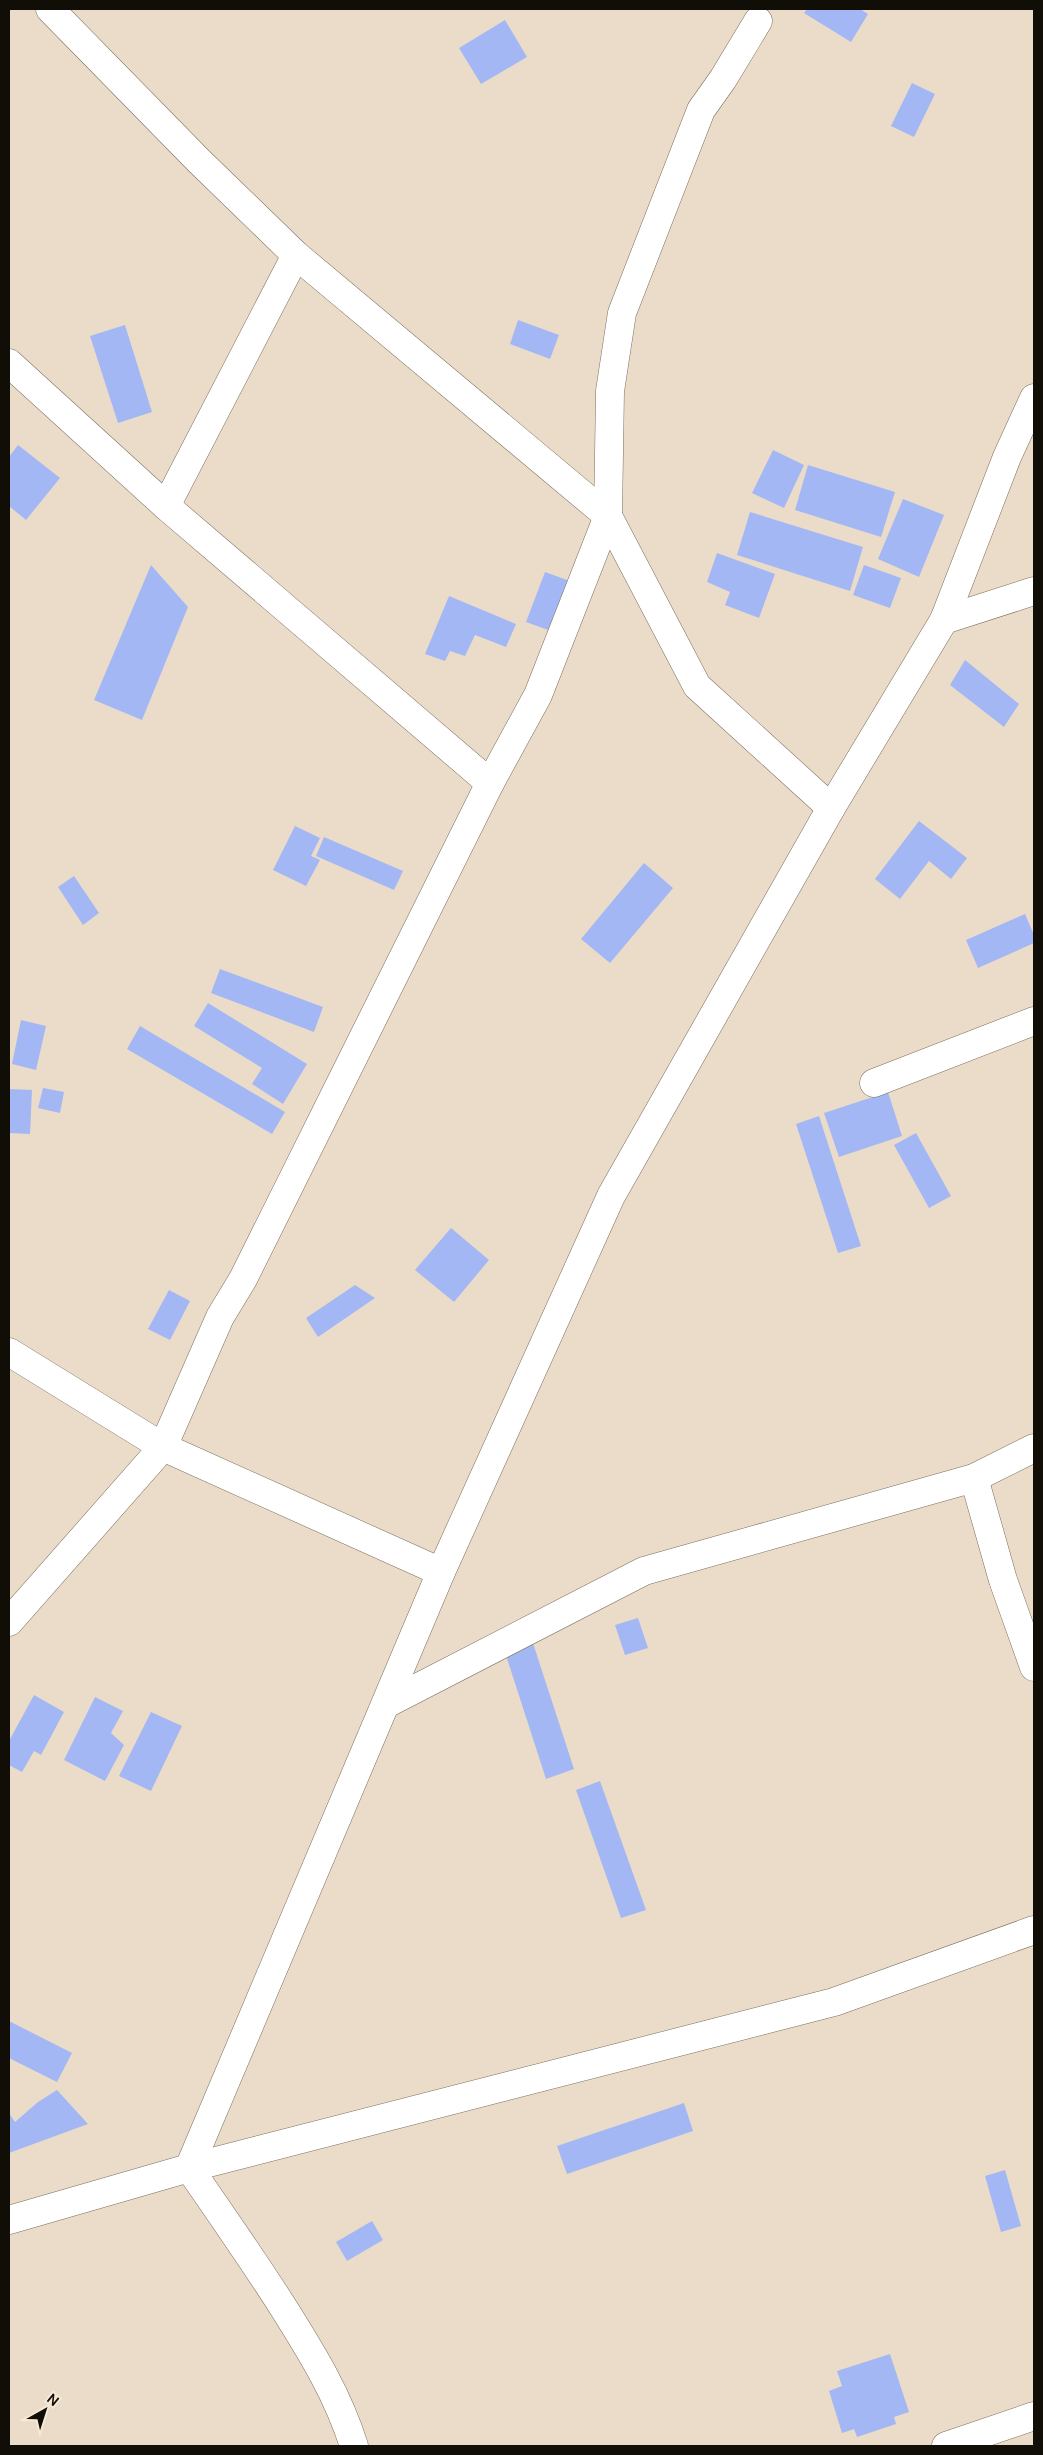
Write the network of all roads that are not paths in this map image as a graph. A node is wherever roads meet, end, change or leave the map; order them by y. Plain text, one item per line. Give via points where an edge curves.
1 (50, 9) edge
2 (758, 21) dead end
3 (296, 255) junction
4 (13, 376) edge
5 (1034, 398) edge
6 (166, 506) junction
7 (608, 516) junction
8 (1034, 591) edge
9 (944, 620) junction
10 (490, 783) junction
11 (831, 808) junction
12 (1034, 1021) edge
13 (874, 1083) dead end
14 (9, 1352) edge
15 (163, 1447) junction
16 (1034, 1448) edge
17 (974, 1478) junction
18 (441, 1572) junction
19 (9, 1622) edge
20 (1034, 1667) edge
21 (386, 1704) junction
22 (1034, 1930) edge
23 (189, 2168) junction
24 (9, 2220) edge
25 (1034, 2416) edge
26 (354, 2446) edge
27 (946, 2446) edge

1 - 3 street
2 - 7 street via 701,110 622,313 610,392
3 - 6 street
3 - 7 street
4 - 6 street
5 - 9 street
6 - 10 street
7 - 10 street via 538,695
7 - 11 street via 696,686
8 - 9 street
9 - 11 street
10 - 15 street via 264,1238 220,1317
11 - 18 street via 611,1196
12 - 13 street
14 - 15 street
15 - 18 street
15 - 19 street
16 - 17 street
17 - 20 street via 1003,1580
17 - 21 street via 644,1571
18 - 21 street
21 - 23 street
22 - 23 street via 834,2002
23 - 24 street
23 - 26 street via 255,2262 322,2369
25 - 27 street

